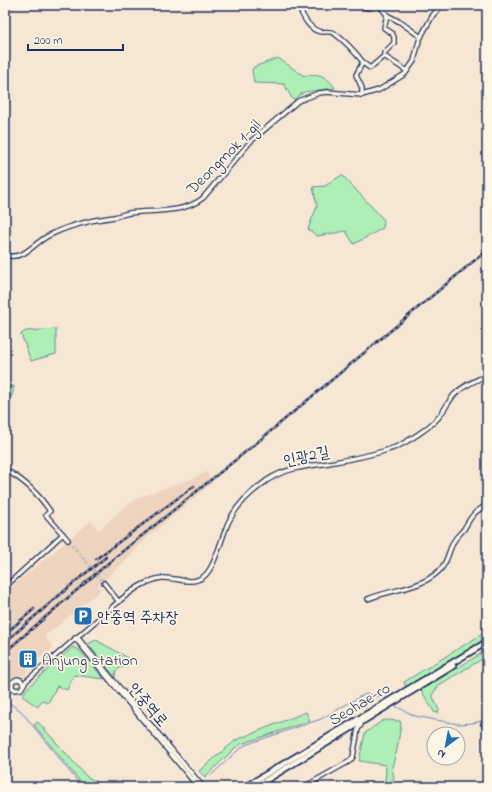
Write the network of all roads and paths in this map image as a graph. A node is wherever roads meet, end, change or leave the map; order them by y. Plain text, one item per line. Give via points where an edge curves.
1 (298, 5) edge
2 (358, 5) edge
3 (373, 5) edge
4 (380, 5) edge
5 (442, 5) edge
6 (388, 15) junction
7 (421, 37) junction
8 (384, 57) junction
9 (362, 63) junction
10 (407, 71) junction
11 (362, 95) junction
12 (5, 255) edge
13 (487, 375) edge
14 (5, 470) edge
15 (487, 505) edge
16 (63, 534) junction
17 (68, 540) tunnel mouth
18 (104, 583) tunnel mouth
19 (5, 586) edge
20 (368, 599) dead end
21 (119, 602) junction
22 (76, 638) junction
23 (487, 644) edge
24 (23, 683) junction
25 (12, 687) junction
26 (5, 692) edge
27 (387, 705) junction
28 (487, 720) edge
29 (361, 725) dead end
30 (487, 728) edge
31 (198, 787) edge
32 (203, 787) edge
33 (245, 787) edge
34 (255, 787) edge
35 (304, 787) edge

1 - 9 street via 310,26 335,34 349,46
2 - 3 street via 369,8
4 - 6 street
5 - 7 street, Deongmok 1-gil via 433,15
6 - 7 street
6 - 8 street via 384,28 392,32 395,41 384,53
7 - 10 street, Deongmok 1-gil via 414,61
8 - 9 street via 370,68
8 - 10 street
9 - 11 street via 356,75 362,88
10 - 11 street, Deongmok 1-gil via 380,90
11 - 12 street, Deongmok 1-gil via 327,92 298,101 250,142 203,198 193,205 161,211 128,213 75,225 48,235 24,254 14,257
13 - 21 street, 인광2길 via 454,395 429,426 396,447 355,458 305,465 274,475 252,493 230,519 207,574 190,582 161,578 142,585
14 - 16 street via 20,479 47,506 50,511 46,515
15 - 20 street via 474,513 454,541 444,567 439,572 412,587
16 - 17 street
16 - 19 street
18 - 21 street
21 - 22 street, 인광2길
22 - 24 street, 인광2길
22 - 31 street
22 - 32 street, 안중역로
23 - 27 main road, Seohae-ro
24 - 25 street via 19,690
24 - 25 street via 15,679
25 - 26 street
27 - 33 main road, Seohae-ro
27 - 34 main road, Seohae-ro
28 - 30 street via 483,724
29 - 35 street, Seohae-ro via 350,761

